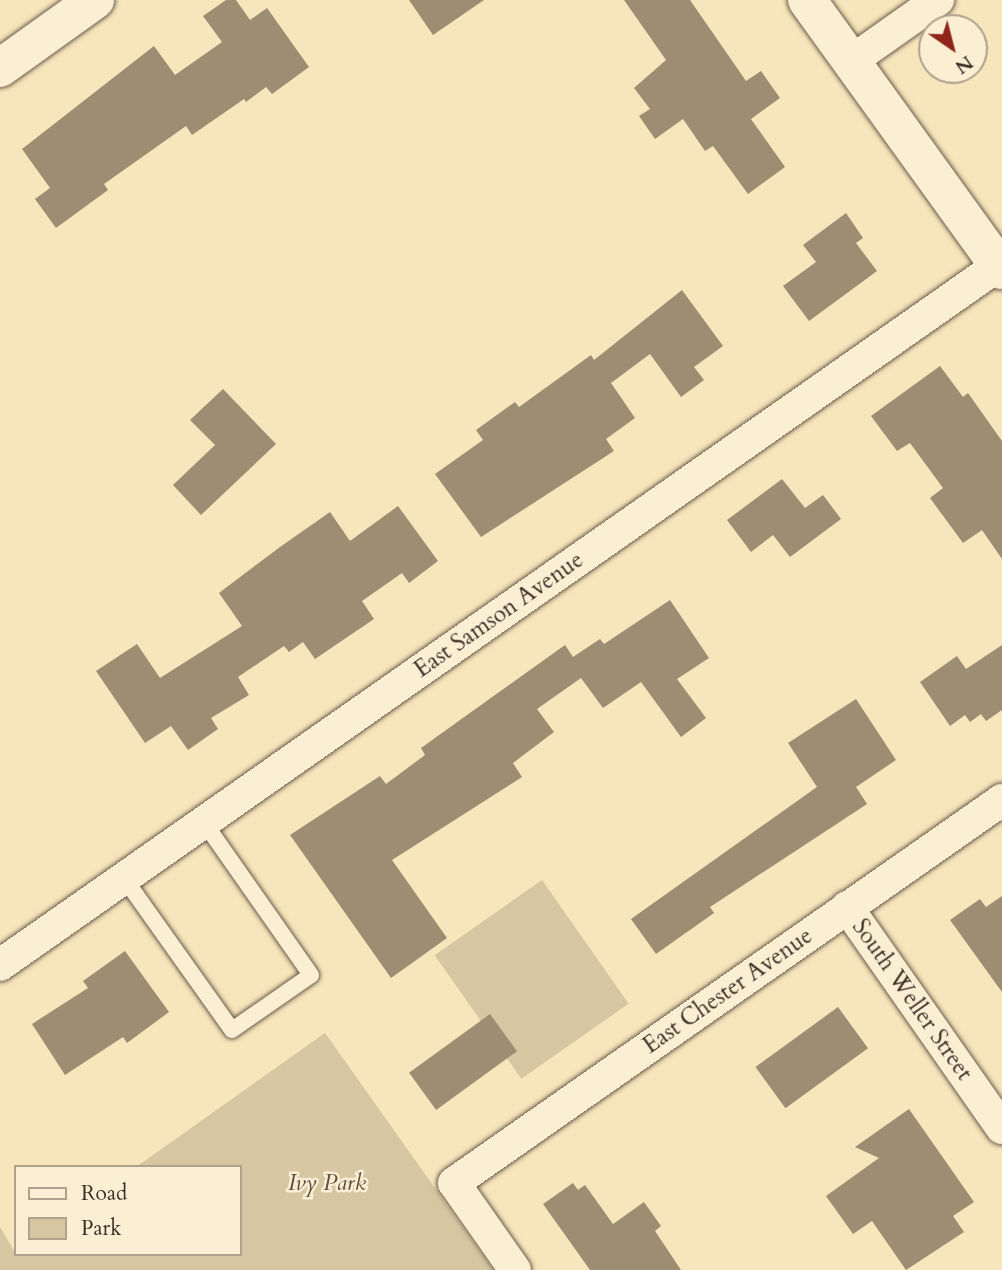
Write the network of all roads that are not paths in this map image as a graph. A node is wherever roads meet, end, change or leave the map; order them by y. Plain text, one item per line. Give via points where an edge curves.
1 (96, 0) edge
2 (807, 0) edge
3 (938, 0) edge
4 (850, 62) junction
5 (0, 68) edge
6 (1000, 267) edge
7 (1002, 800) edge
8 (204, 822) junction
9 (124, 878) junction
10 (847, 907) junction
11 (0, 965) edge
12 (1002, 1128) edge
13 (515, 1270) edge

1 - 5 street
2 - 4 street
3 - 4 street
4 - 6 street
6 - 8 street, East Samson Avenue
7 - 10 street, East Chester Avenue
8 - 9 street, East Samson Avenue
8 - 9 lane via 311,975 232,1030
9 - 11 street, East Samson Avenue
10 - 12 street, South Weller Street
10 - 13 street, East Chester Avenue via 454,1183

